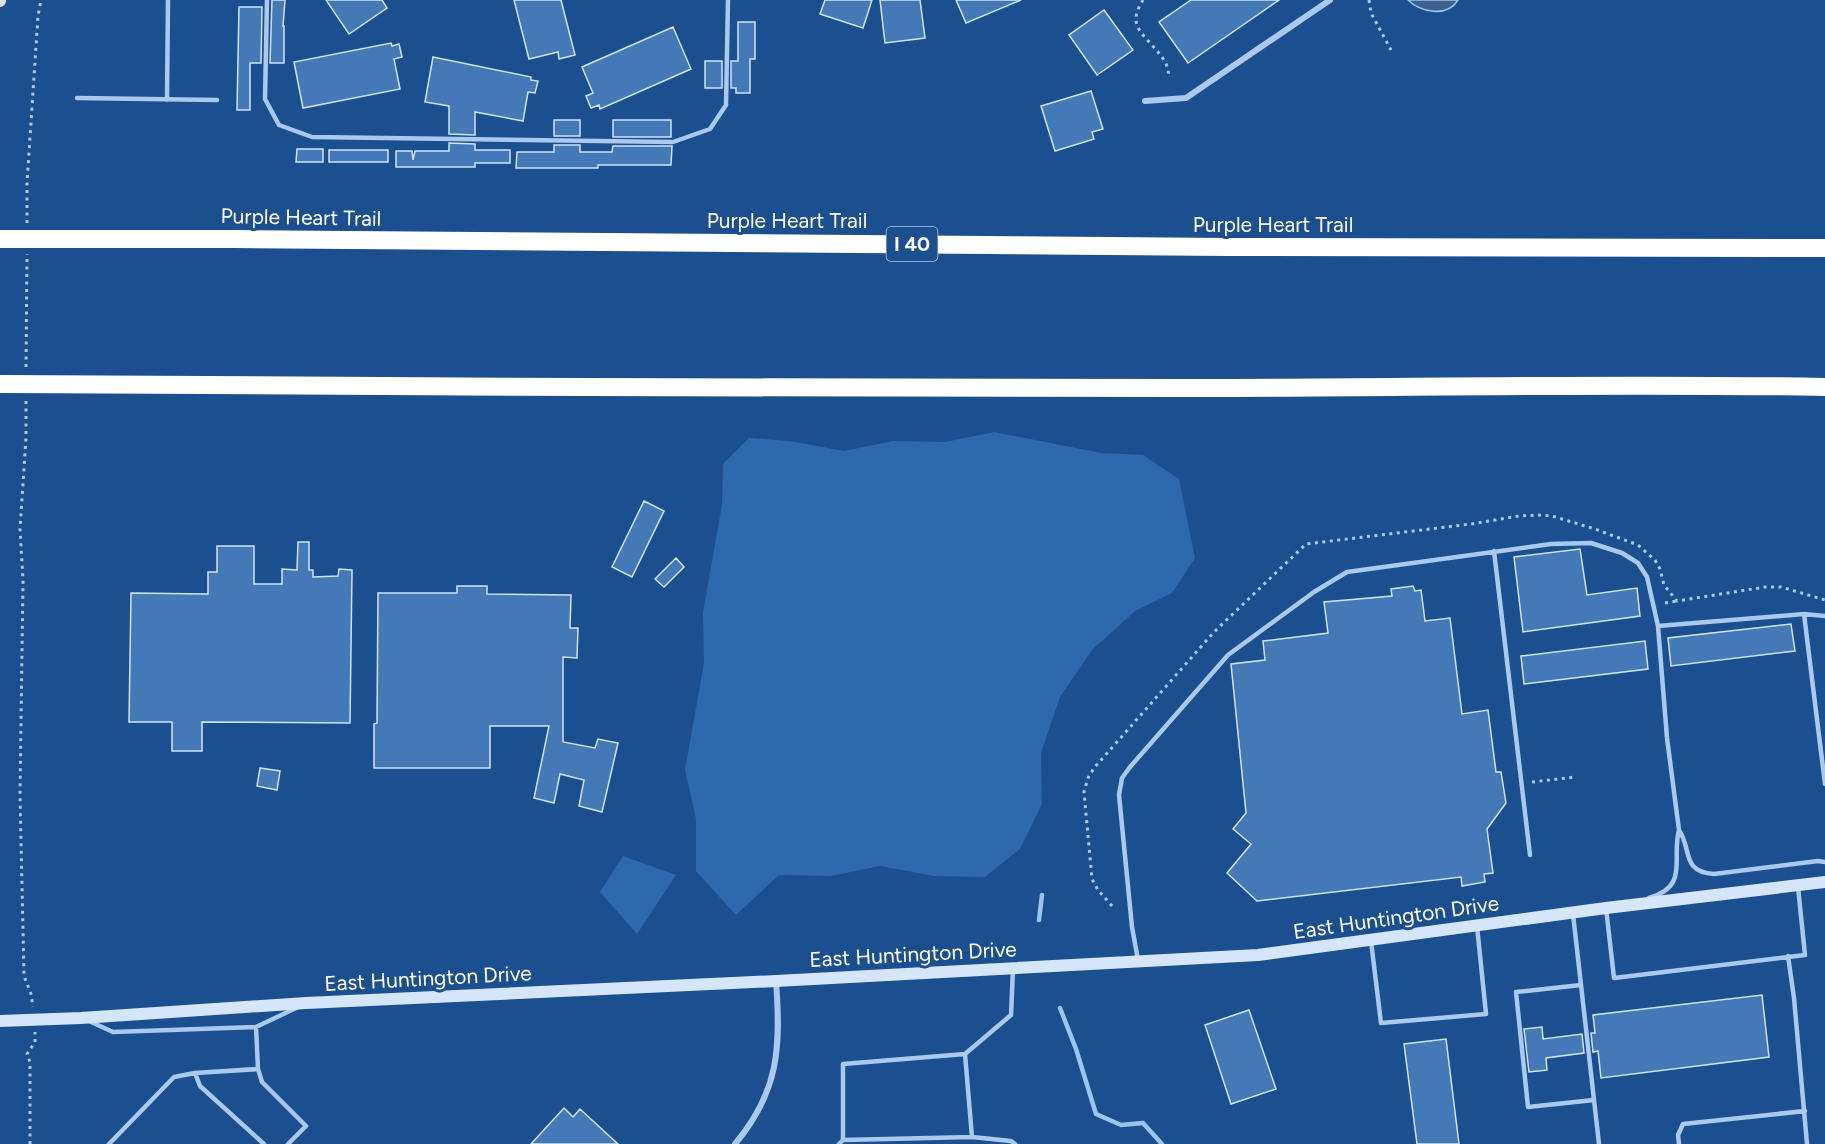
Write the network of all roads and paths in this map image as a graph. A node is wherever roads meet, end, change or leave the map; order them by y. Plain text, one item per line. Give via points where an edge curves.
1 (41, 0) edge
2 (168, 0) edge
3 (267, 0) edge
4 (728, 0) edge
5 (1143, 0) edge
6 (1330, 0) edge
7 (1369, 0) edge
8 (1391, 50) dead end
9 (1168, 78) dead end
10 (77, 98) dead end
11 (166, 100) junction
12 (217, 100) dead end
13 (1145, 101) dead end
14 (27, 229) dead end
15 (0, 239) edge
16 (1825, 248) edge
17 (27, 252) dead end
18 (26, 368) dead end
19 (0, 384) edge
20 (1825, 387) edge
21 (26, 391) dead end
22 (1494, 551) junction
23 (1677, 601) dead end
24 (1665, 603) dead end
25 (1804, 614) junction
26 (1825, 616) edge
27 (1658, 626) junction
28 (1575, 777) dead end
29 (1526, 783) dead end
30 (1825, 784) edge
31 (1679, 830) junction
32 (1530, 855) dead end
33 (1825, 862) edge
34 (1825, 882) edge
35 (1797, 886) junction
36 (1605, 908) junction
37 (1573, 913) junction
38 (1477, 926) junction
39 (1371, 941) junction
40 (1788, 956) junction
41 (1138, 963) junction
42 (1013, 968) junction
43 (776, 981) junction
44 (1581, 985) junction
45 (32, 994) dead end
46 (306, 1003) junction
47 (81, 1018) junction
48 (0, 1021) edge
49 (256, 1027) junction
50 (35, 1042) dead end
51 (965, 1054) junction
52 (258, 1069) junction
53 (195, 1073) junction
54 (1594, 1100) junction
55 (1805, 1111) junction
56 (972, 1137) junction
57 (841, 1142) edge
58 (30, 1144) edge
59 (109, 1144) edge
60 (264, 1144) edge
61 (288, 1144) edge
62 (735, 1144) edge
63 (1015, 1144) edge
64 (1599, 1144) edge
65 (1679, 1144) edge
66 (1807, 1144) edge

1 - 14 path
2 - 11 lane
3 - 4 lane via 265,99 279,125 312,137 673,141 710,129 726,105
5 - 9 path via 1136,16 1137,25 1168,65
6 - 13 street via 1186,98
7 - 8 path via 1371,13
10 - 11 lane
11 - 12 lane
15 - 16 highway, Purple Heart Trail / I 40
17 - 18 path
19 - 20 highway
21 - 45 path via 20,529 20,795 24,976
22 - 27 lane via 1591,543 1622,553 1638,563 1647,577
22 - 32 lane
22 - 41 lane via 1347,572 1338,577 1228,655 1130,766 1122,778 1119,795
23 - 24 path
25 - 26 lane
25 - 27 lane
25 - 30 lane
27 - 31 lane
28 - 29 path
31 - 33 lane via 1691,864 1704,873
31 - 36 lane via 1678,871 1669,887 1655,896
34 - 35 street, East Huntington Drive
35 - 36 street, East Huntington Drive
35 - 40 lane via 1805,955
36 - 37 street, East Huntington Drive
36 - 40 lane via 1614,978
37 - 38 street, East Huntington Drive
37 - 44 lane
38 - 39 street, East Huntington Drive
38 - 39 lane via 1486,1014 1381,1023
39 - 41 street, East Huntington Drive via 1258,955
40 - 55 lane
41 - 42 street, East Huntington Drive
42 - 43 street, East Huntington Drive
42 - 51 lane via 1011,1015
43 - 46 street, East Huntington Drive
43 - 62 street via 777,1056 768,1091 750,1126
44 - 54 lane
44 - 54 lane via 1516,992 1528,1107
46 - 47 street, East Huntington Drive
46 - 49 lane
47 - 48 street, East Huntington Drive
47 - 49 lane via 113,1032
49 - 52 lane
50 - 58 path via 27,1054
51 - 56 lane
51 - 57 lane via 843,1064
52 - 53 lane
52 - 61 lane via 262,1082 306,1126
53 - 59 lane via 174,1077
53 - 60 lane via 200,1086
54 - 64 lane
55 - 65 lane via 1683,1124
55 - 66 lane
56 - 57 lane
56 - 63 lane

